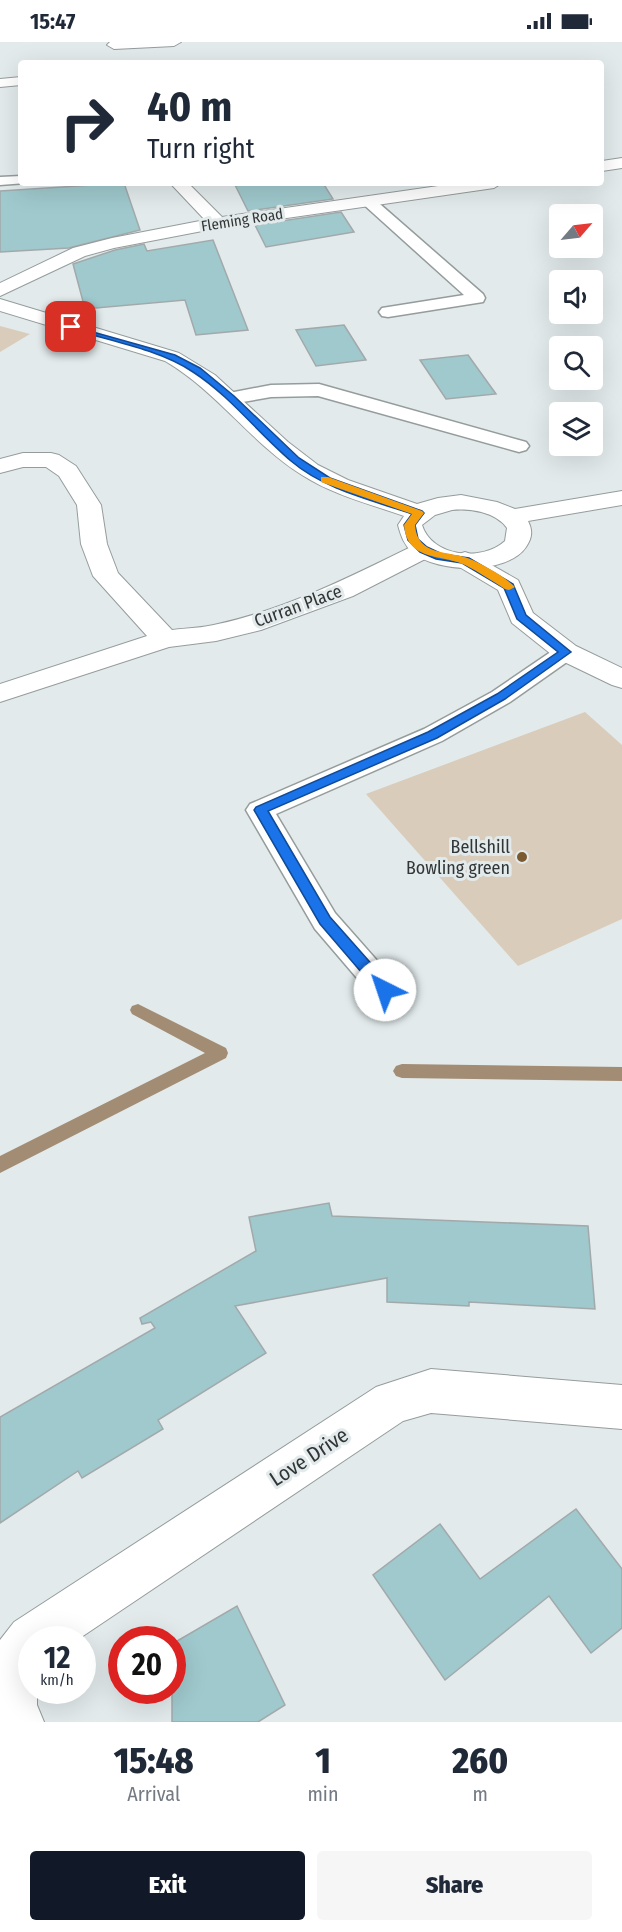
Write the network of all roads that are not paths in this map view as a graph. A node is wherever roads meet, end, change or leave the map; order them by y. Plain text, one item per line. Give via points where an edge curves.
1 (174, 42) edge
2 (114, 44) edge
3 (121, 60) edge
4 (18, 81) edge
5 (0, 83) edge
6 (622, 163) edge
7 (604, 166) edge
8 (18, 180) edge
9 (0, 181) edge
10 (181, 186) edge
11 (473, 186) edge
12 (368, 201) junction
13 (218, 223) junction
14 (0, 290) edge
15 (0, 305) edge
16 (388, 312) dead end
17 (231, 398) junction
18 (519, 446) dead end
19 (0, 466) edge
20 (622, 498) edge
21 (418, 513) junction
22 (511, 517) junction
23 (424, 549) junction
24 (465, 561) junction
25 (165, 639) junction
26 (566, 652) junction
27 (622, 679) edge
28 (0, 693) edge
29 (385, 990) dead end
30 (622, 1407) edge
31 (53, 1626) edge
32 (18, 1658) edge
33 (18, 1722) edge

1 - 2 street
2 - 3 street
4 - 5 street
6 - 7 street
8 - 9 lane
10 - 13 street
11 - 12 street, Fleming Road
12 - 13 street, Fleming Road
12 - 16 lane via 477,298
13 - 14 street, Fleming Road via 79,252
15 - 17 street via 172,357 196,370
17 - 18 lane via 271,391 319,390
17 - 21 street via 296,460 326,480
19 - 25 street via 23,460 51,460 68,471 89,505 94,544 106,576
20 - 22 street
21 - 22 street via 437,505 461,502 498,509
21 - 23 street via 410,525 410,535
22 - 24 street via 520,533 517,543 489,559
23 - 24 street
23 - 25 street, Curran Place via 344,590 250,624
24 - 26 street via 509,586 521,617
25 - 28 street, Curran Place
26 - 27 street
26 - 29 lane via 501,697 433,735 260,810 325,921
30 - 31 street, Love Drive via 431,1391 392,1402
32 - 33 street, Love Drive via 10,1669 11,1705

